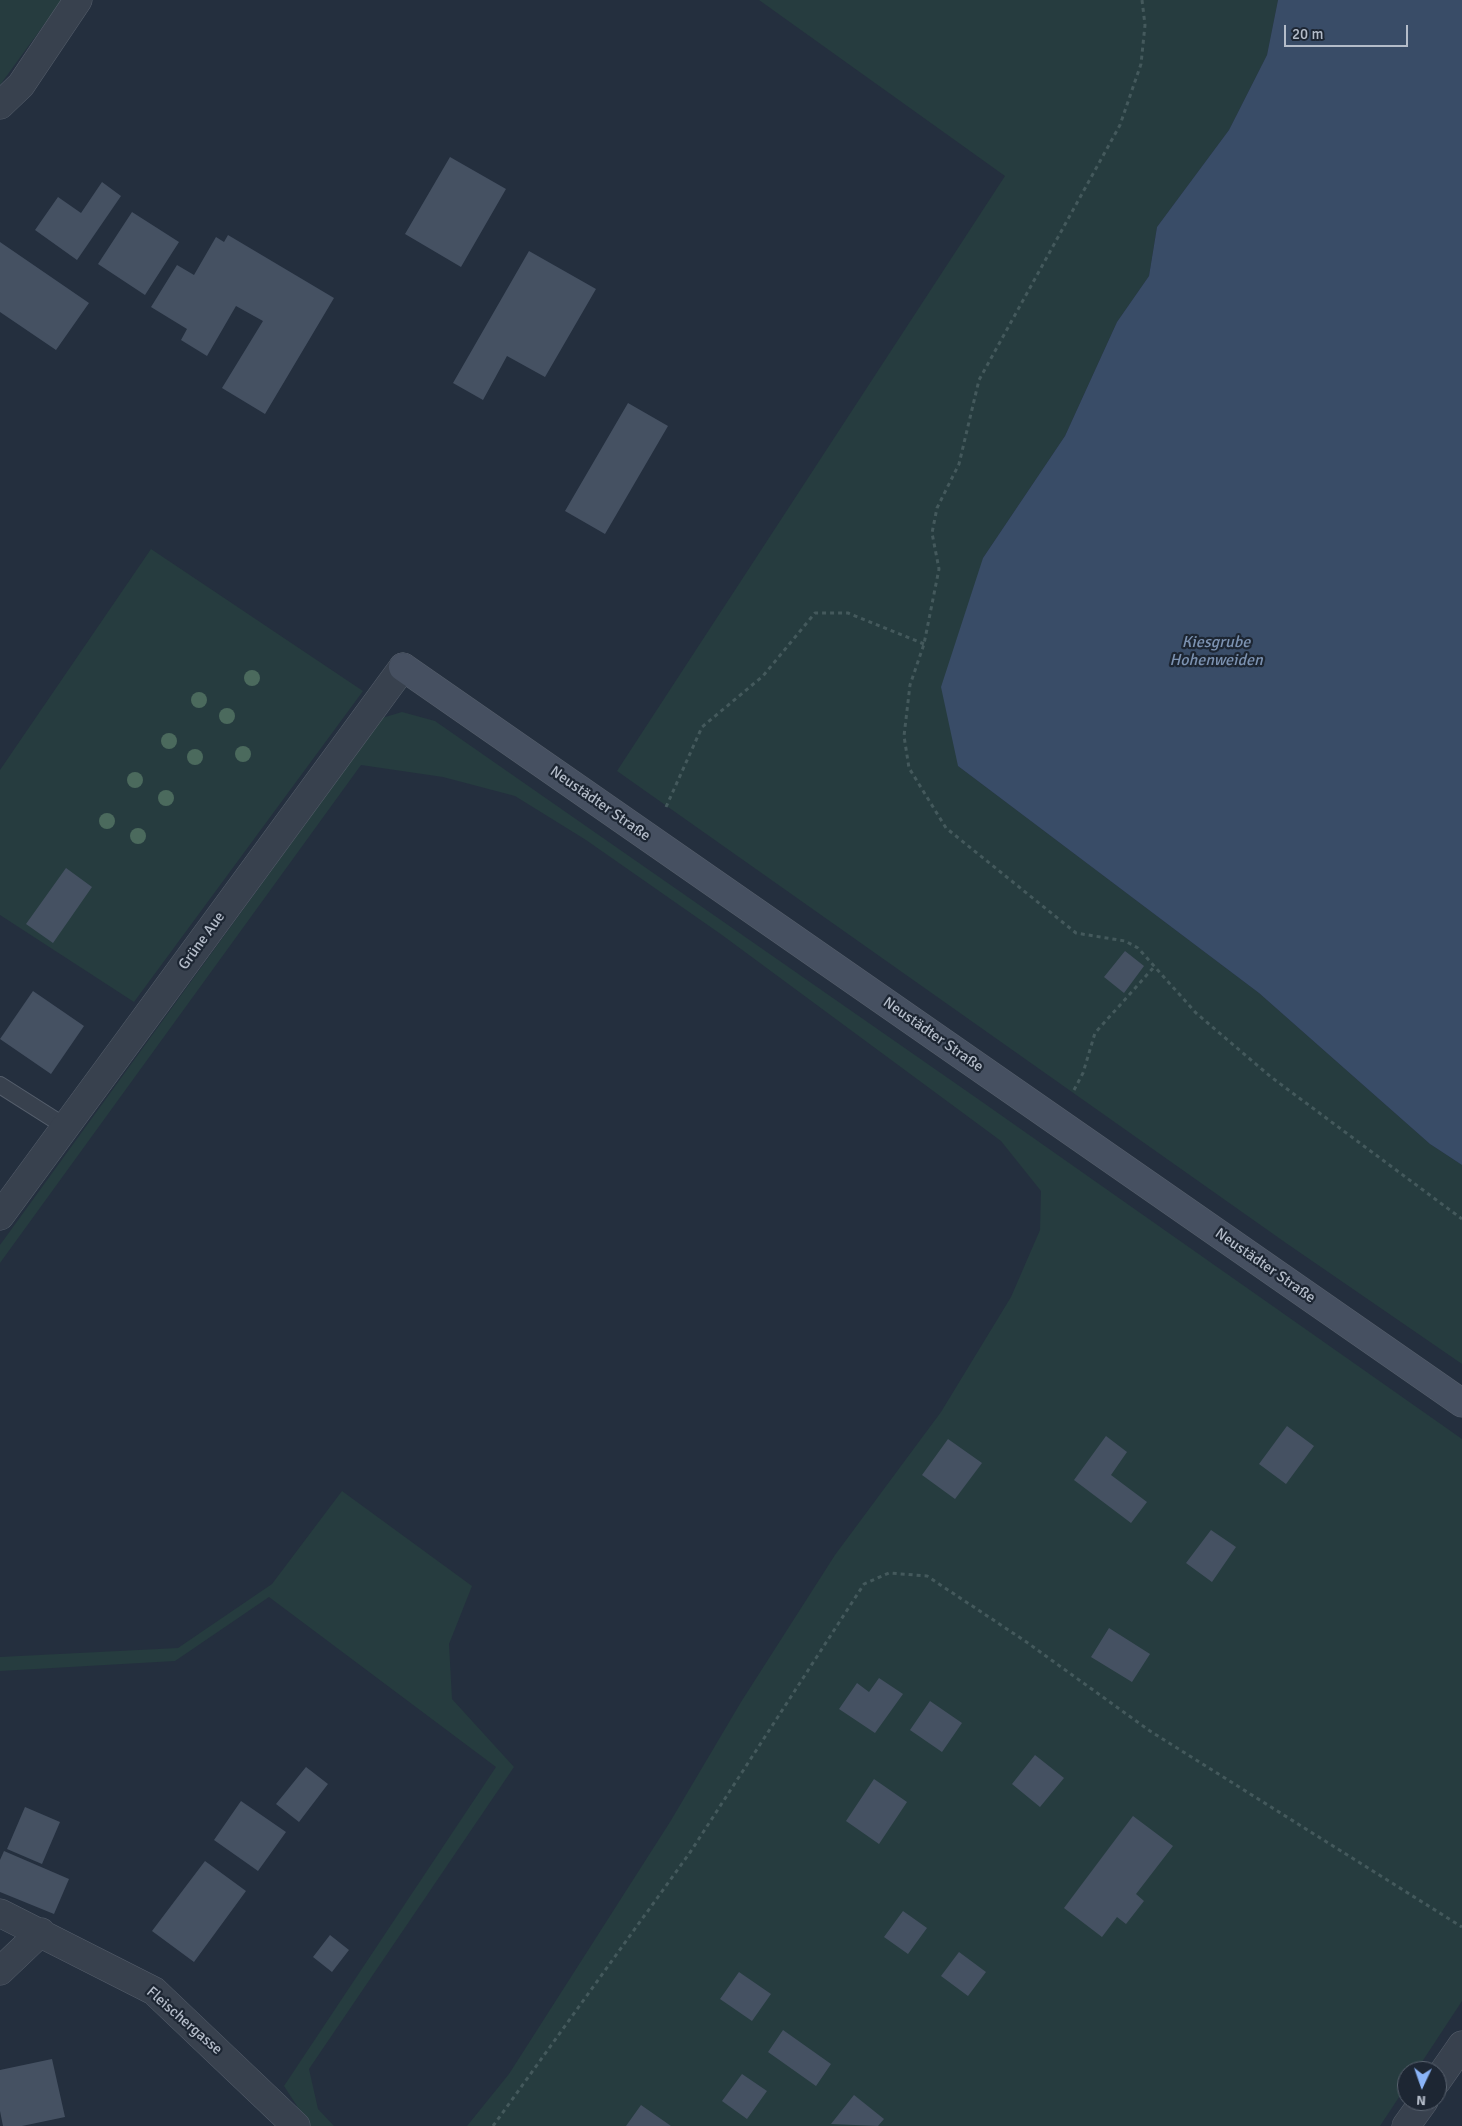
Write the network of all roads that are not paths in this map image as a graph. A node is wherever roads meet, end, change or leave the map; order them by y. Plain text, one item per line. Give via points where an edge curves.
1 (78, 0) edge
2 (0, 105) edge
3 (404, 667) joint
4 (0, 1085) edge
5 (66, 1126) junction
6 (0, 1216) edge
7 (1462, 1403) edge
8 (0, 1913) edge
9 (41, 1932) junction
10 (0, 1970) edge
11 (1462, 2045) edge
12 (1447, 2067) edge
13 (1417, 2111) edge
14 (296, 2126) edge
15 (1406, 2126) edge

1 - 2 street via 21,85
3 - 5 street, Grüne Aue
3 - 7 main road, Neustädter Straße
4 - 5 lane
5 - 6 street, Grüne Aue
8 - 9 street, Fleischergasse
9 - 10 street
9 - 14 street, Fleischergasse via 154,1990
11 - 12 street
13 - 15 street

